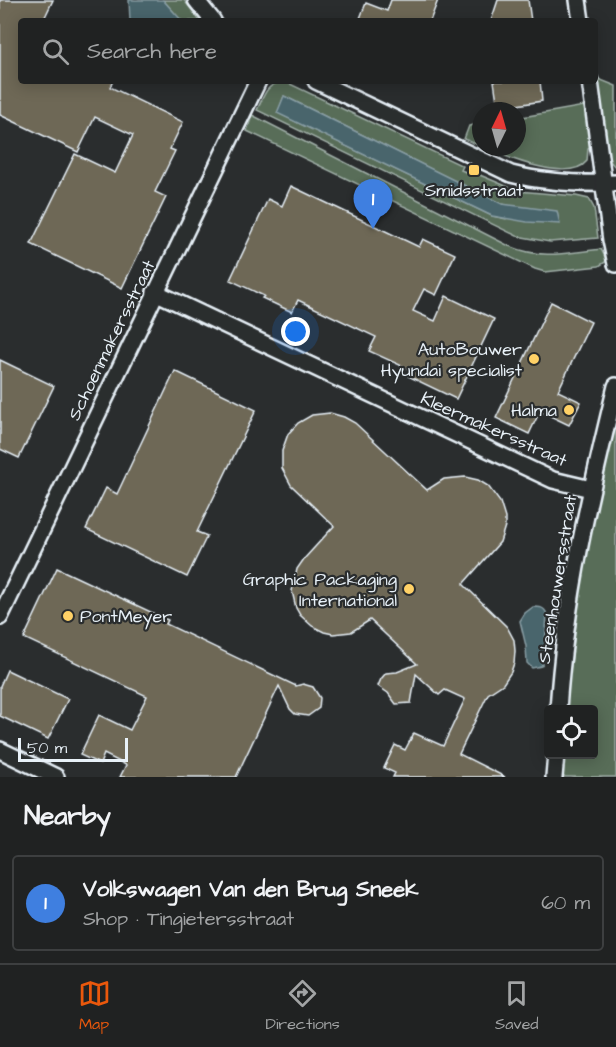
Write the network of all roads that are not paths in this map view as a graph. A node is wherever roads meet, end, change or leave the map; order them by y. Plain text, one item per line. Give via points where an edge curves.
1 (196, 0) edge
2 (578, 0) edge
3 (211, 18) edge
4 (581, 18) edge
5 (257, 84) edge
6 (322, 84) edge
7 (591, 84) edge
8 (610, 183) edge
9 (616, 264) edge
10 (155, 292) junction
11 (616, 386) edge
12 (591, 489) junction
13 (0, 617) edge
14 (559, 705) edge
15 (0, 750) edge
16 (556, 759) edge
17 (56, 777) edge
18 (554, 777) edge

1 - 3 street
2 - 4 street
5 - 10 street, Schoenmakersstraat
6 - 8 street via 512,174 563,183
7 - 8 street
8 - 9 street via 611,240
10 - 12 street, Kleermakersstraat via 553,480
10 - 13 street, Schoenmakersstraat
11 - 12 street, Steenhouwersstraat
12 - 14 street, Steenhouwersstraat via 572,585
15 - 17 street
16 - 18 street

